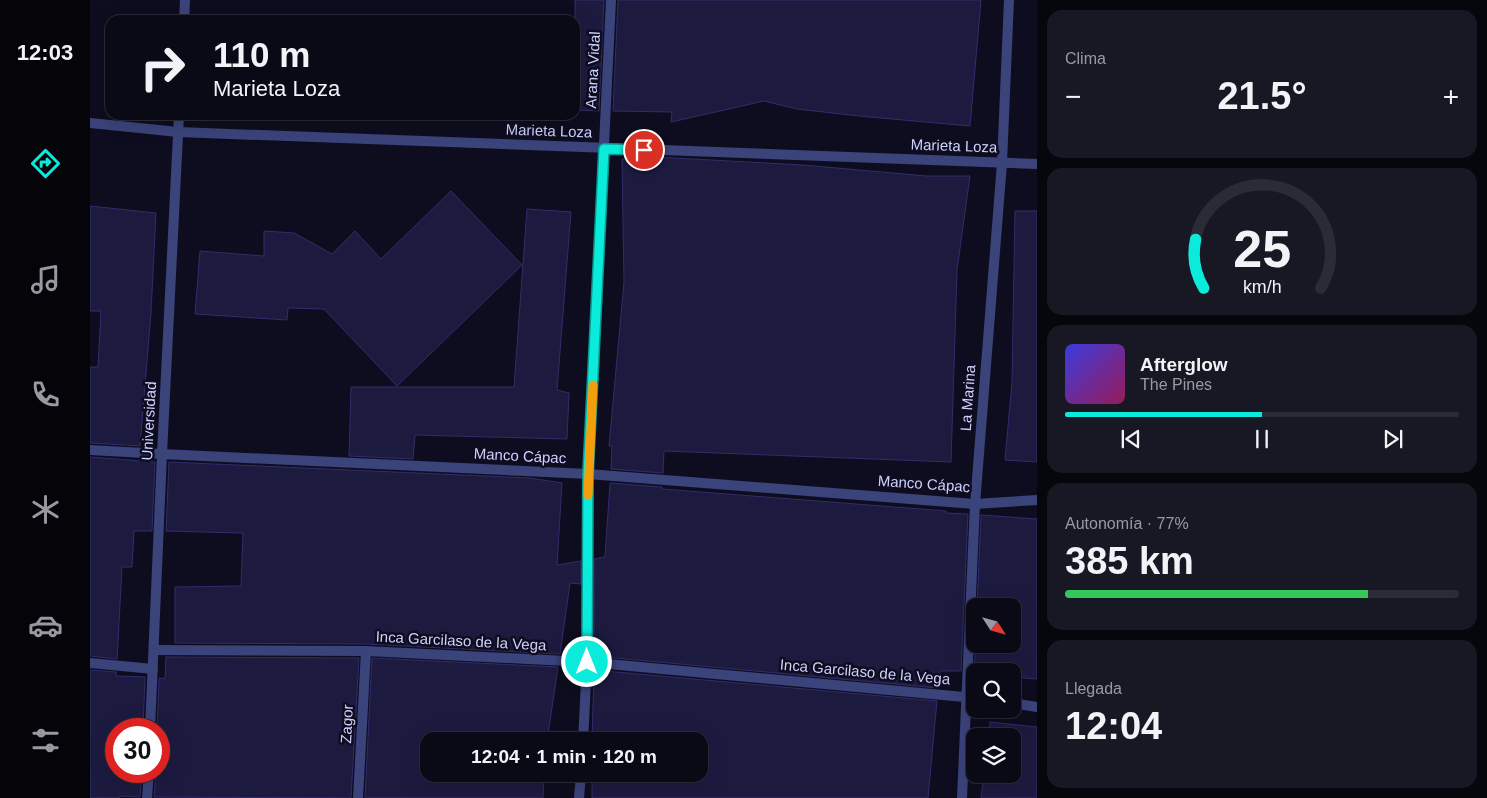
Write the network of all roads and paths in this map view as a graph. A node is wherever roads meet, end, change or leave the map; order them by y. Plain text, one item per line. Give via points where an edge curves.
1 (186, 0) edge
2 (611, 0) edge
3 (1009, 0) edge
4 (184, 15) edge
5 (179, 120) edge
6 (90, 123) edge
7 (178, 132) junction
8 (604, 149) junction
9 (1002, 163) junction
10 (1037, 164) edge
11 (90, 450) edge
12 (162, 454) junction
13 (588, 474) junction
14 (1037, 500) edge
15 (975, 504) junction
16 (154, 650) junction
17 (366, 651) junction
18 (587, 662) junction
19 (90, 663) edge
20 (971, 663) edge
21 (153, 669) junction
22 (966, 697) edge
23 (1021, 704) edge
24 (1037, 707) edge
25 (151, 718) edge
26 (968, 718) edge
27 (583, 732) edge
28 (580, 782) edge
29 (148, 783) edge
30 (147, 798) edge
31 (358, 798) edge
32 (579, 798) edge
33 (962, 798) edge

1 - 4 street
2 - 8 street, Arana Vidal
3 - 9 street, La Marina
5 - 7 street, Universidad
6 - 7 street, Marieta Loza
7 - 8 street, Marieta Loza
7 - 12 street, Universidad
8 - 9 street, Marieta Loza
8 - 13 street, Arana Vidal
9 - 10 street, Marieta Loza
9 - 15 street, La Marina
11 - 12 street, Manco Cápac
12 - 13 street, Manco Cápac
12 - 16 street, Universidad
13 - 15 street, Manco Cápac
13 - 18 street, Arana Vidal
14 - 15 street, Manco Cápac
15 - 20 street, La Marina
16 - 17 street, Inca Garcilaso de la Vega
16 - 21 street, Universidad
17 - 18 street, Inca Garcilaso de la Vega
17 - 31 street, Zagor
18 - 22 street, Inca Garcilaso de la Vega
18 - 27 street, Arana Vidal
19 - 21 street
21 - 25 street, Universidad
23 - 24 street
26 - 33 street, La Marina
28 - 32 street
29 - 30 street

